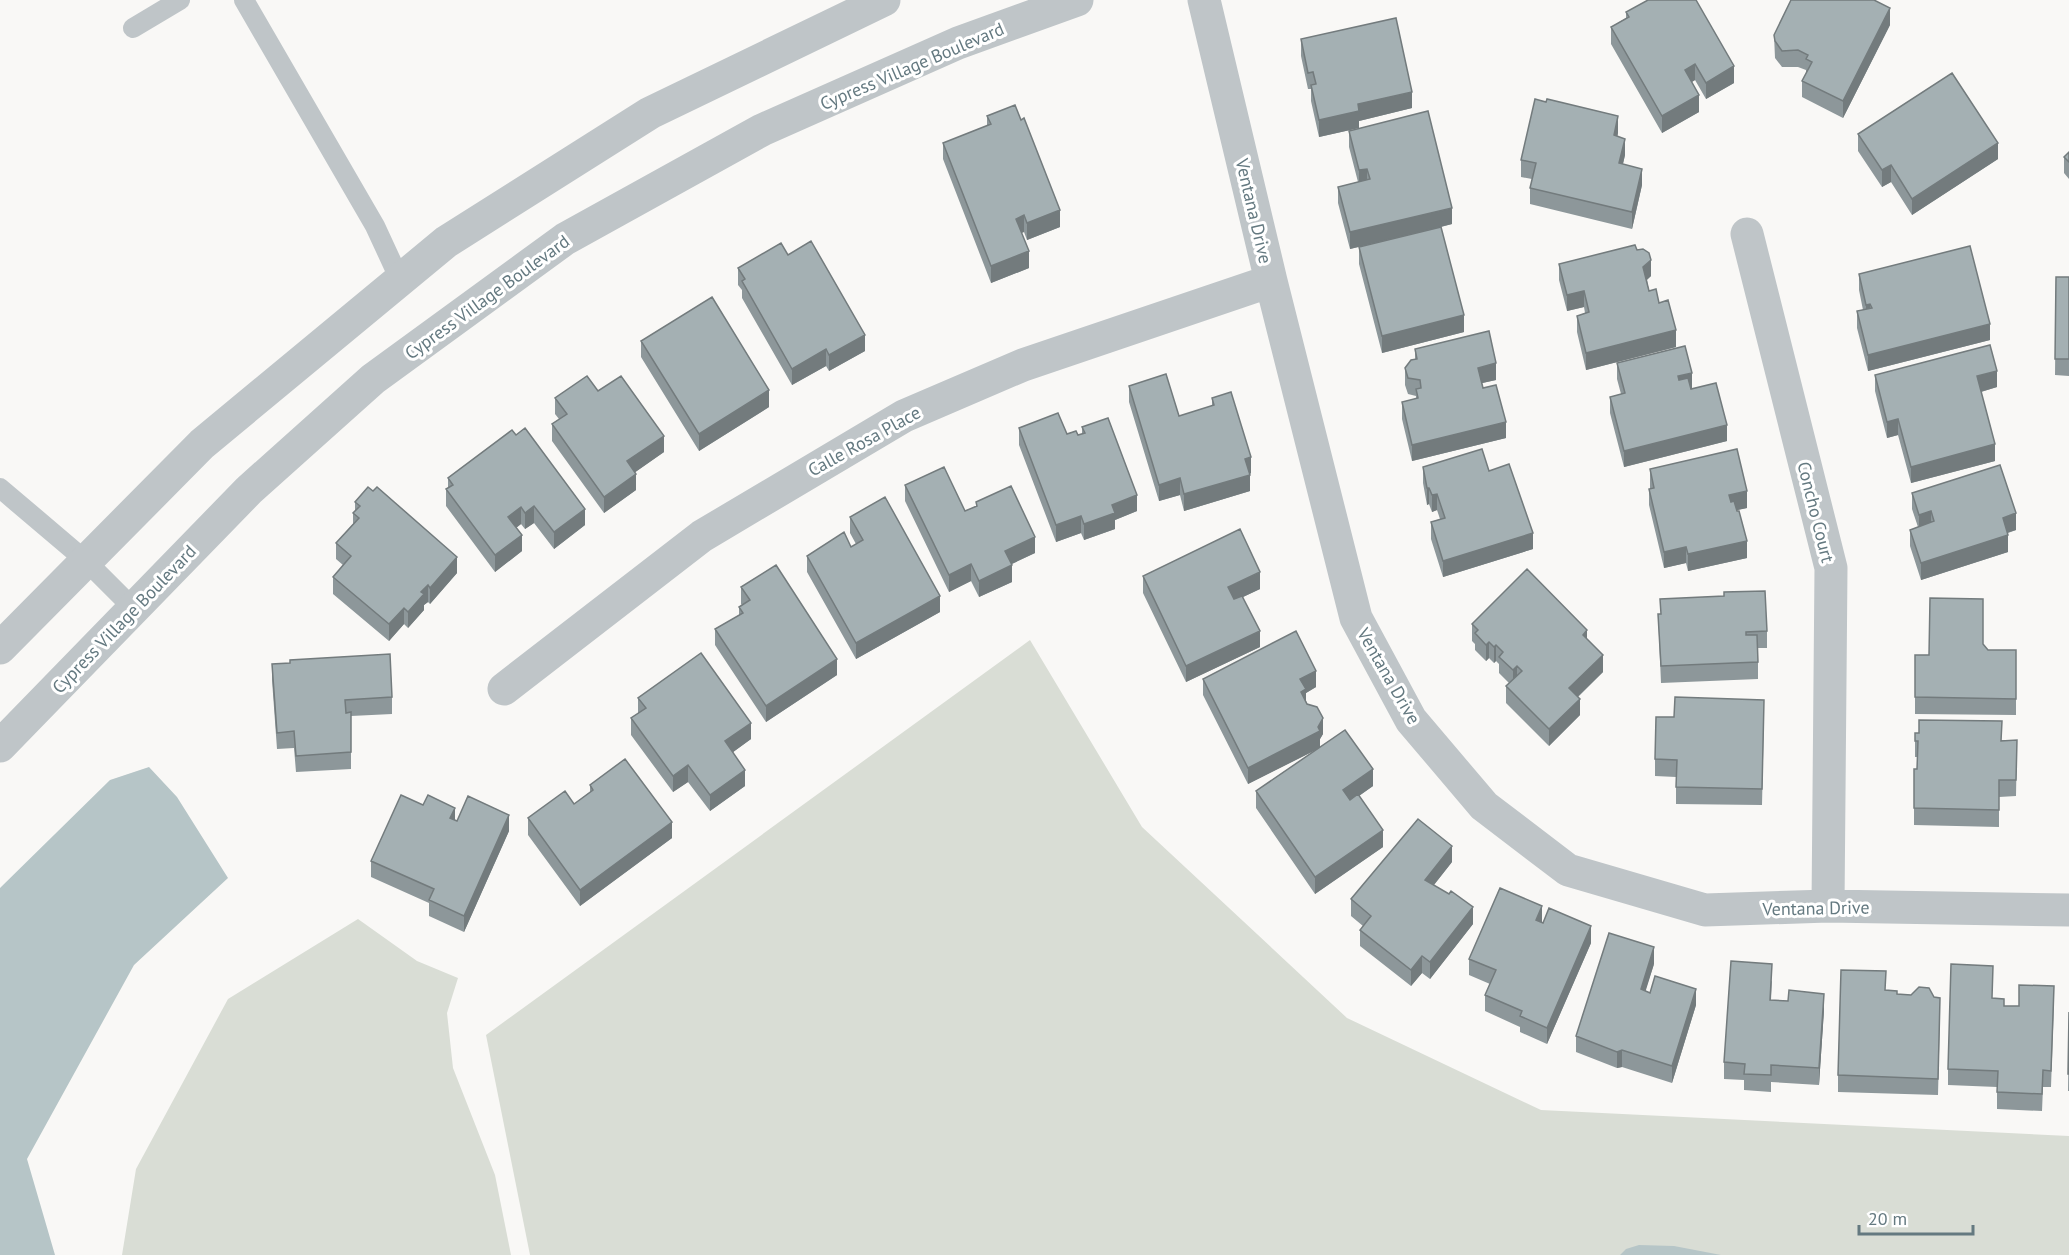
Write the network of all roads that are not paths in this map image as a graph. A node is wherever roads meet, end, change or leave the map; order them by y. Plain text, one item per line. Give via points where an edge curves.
1 (180, 0) edge
2 (244, 0) edge
3 (884, 0) edge
4 (1077, 0) edge
5 (1204, 0) edge
6 (133, 28) dead end
7 (1747, 234) dead end
8 (400, 280) junction
9 (1271, 281) junction
10 (0, 488) edge
11 (86, 561) junction
12 (134, 609) junction
13 (0, 648) edge
14 (504, 689) dead end
15 (0, 746) edge
16 (1828, 906) junction
17 (2069, 910) edge

1 - 6 lane
2 - 8 lane via 375,226
3 - 8 street via 650,113 446,242
4 - 12 street, Cypress Village Boulevard via 958,43 762,130 565,239 373,379 249,490
5 - 9 street, Ventana Drive
7 - 16 street, Concho Court via 1831,568
8 - 11 street via 202,444
9 - 14 street, Calle Rosa Place via 1023,365 904,416 702,536
9 - 16 street, Ventana Drive via 1356,618 1411,720 1484,806 1568,870 1706,910
10 - 11 lane
11 - 12 lane
11 - 13 street
12 - 15 street, Cypress Village Boulevard
16 - 17 street, Ventana Drive

